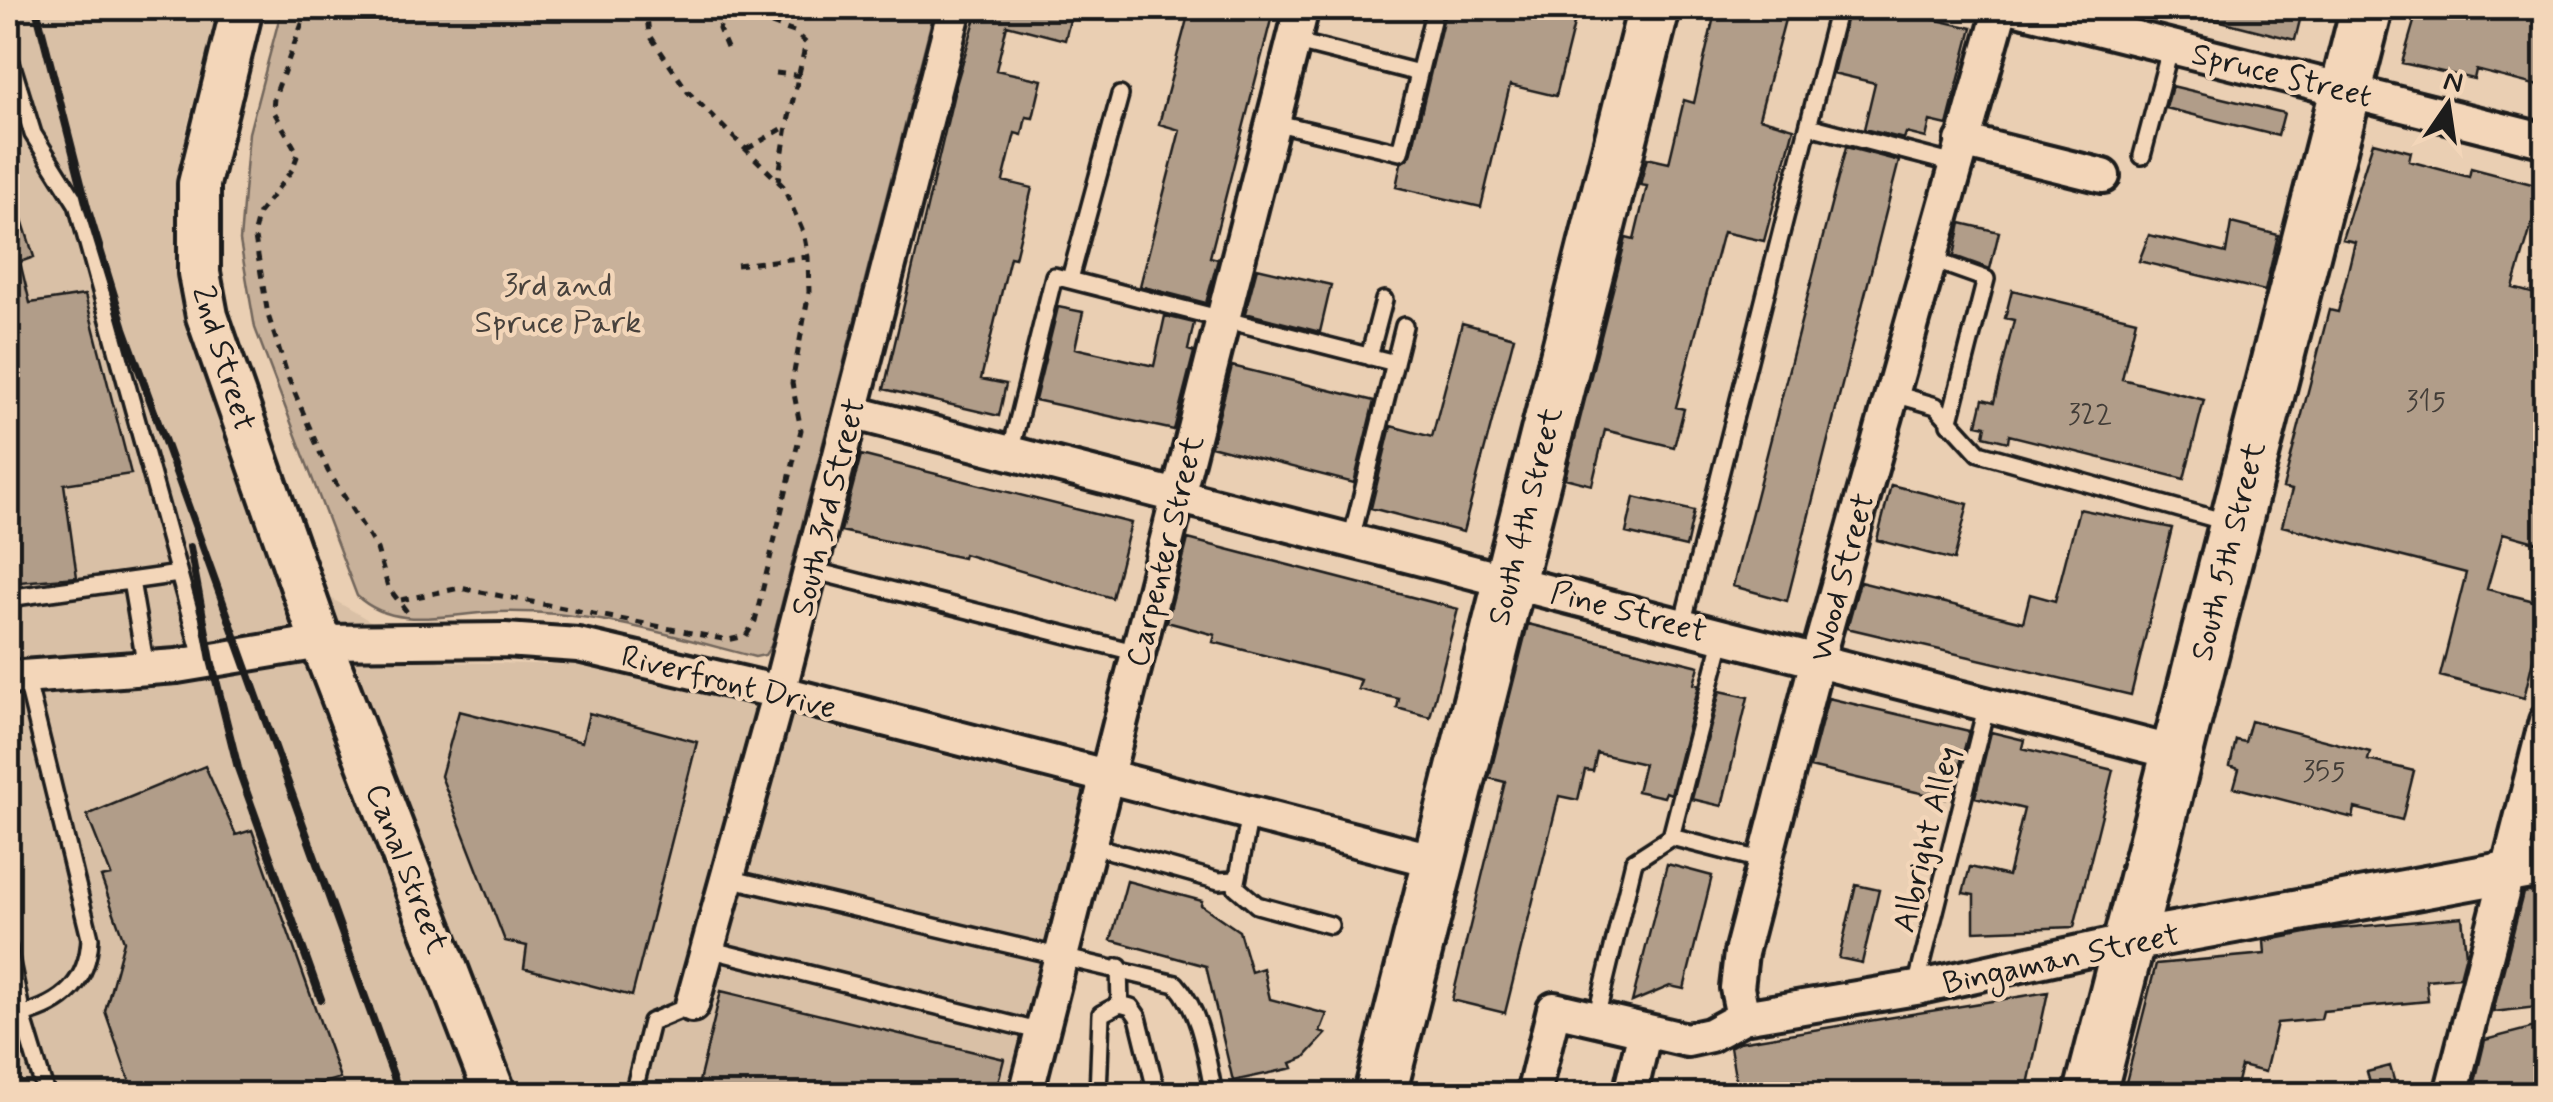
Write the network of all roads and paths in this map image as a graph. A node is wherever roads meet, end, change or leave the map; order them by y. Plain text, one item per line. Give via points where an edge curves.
1 (242, 8) edge
2 (308, 8) edge
3 (646, 8) edge
4 (727, 8) edge
5 (955, 8) edge
6 (1302, 8) edge
7 (1435, 8) edge
8 (1654, 8) edge
9 (1838, 8) edge
10 (2001, 8) edge
11 (2018, 8) edge
12 (2367, 8) edge
13 (1293, 42) junction
14 (2171, 46) junction
15 (727, 48) dead end
16 (8, 53) edge
17 (776, 73) dead end
18 (1419, 73) junction
19 (802, 76) junction
20 (2346, 90) junction
21 (1120, 95) dead end
22 (1273, 122) junction
23 (787, 126) junction
24 (1809, 126) junction
25 (2546, 141) edge
26 (746, 149) junction
27 (1958, 152) junction
28 (2142, 156) dead end
29 (2104, 176) dead end
30 (778, 181) junction
31 (808, 257) junction
32 (1930, 260) junction
33 (736, 265) dead end
34 (1070, 279) junction
35 (1384, 300) dead end
36 (1224, 318) junction
37 (1404, 326) dead end
38 (1369, 357) junction
39 (1394, 363) junction
40 (1892, 393) junction
41 (851, 412) junction
42 (1950, 424) junction
43 (1010, 452) junction
44 (1178, 496) junction
45 (2234, 524) junction
46 (1351, 540) junction
47 (811, 570) junction
48 (179, 574) junction
49 (1508, 580) junction
50 (131, 581) junction
51 (8, 598) edge
52 (401, 600) junction
53 (1682, 624) junction
54 (1723, 636) junction
55 (422, 641) junction
56 (321, 642) junction
57 (1138, 653) junction
58 (1818, 660) junction
59 (203, 661) junction
60 (146, 668) junction
61 (17, 678) edge
62 (779, 692) junction
63 (1987, 704) junction
64 (2546, 721) edge
65 (2175, 753) junction
66 (1107, 778) junction
67 (1250, 814) junction
68 (1670, 837) junction
69 (1090, 845) junction
70 (1436, 861) junction
71 (1765, 861) junction
72 (2527, 869) edge
73 (728, 878) junction
74 (1234, 880) junction
75 (1330, 925) dead end
76 (2130, 941) junction
77 (8, 948) edge
78 (708, 949) junction
79 (1061, 957) junction
80 (1119, 967) junction
81 (1916, 988) junction
82 (692, 1004) joint
83 (1120, 1004) junction
84 (22, 1015) junction
85 (1743, 1016) junction
86 (1596, 1018) junction
87 (1394, 1025) junction
88 (1645, 1030) junction
89 (1042, 1032) junction
90 (46, 1094) edge
91 (495, 1094) edge
92 (633, 1094) edge
93 (1026, 1094) edge
94 (1098, 1094) edge
95 (1157, 1094) edge
96 (1214, 1094) edge
97 (1356, 1094) edge
98 (1380, 1094) edge
99 (1533, 1094) edge
100 (1630, 1094) edge
101 (2090, 1094) edge
102 (2451, 1094) edge

1 - 56 street, 2nd Street via 198,184 199,273 206,316
2 - 52 path via 273,110 298,154 254,232 268,316 288,378 328,471
3 - 26 path via 648,34 688,92
4 - 15 path via 719,29
4 - 19 path via 794,32 806,43
5 - 41 street, South 3rd Street
6 - 13 street, Carpenter Street
7 - 18 lane
8 - 49 main road, South 4th Street
9 - 24 lane
10 - 27 street, Wood Street
11 - 14 street, Spruce Street
12 - 20 main road, South 5th Street
13 - 18 lane
13 - 22 street, Carpenter Street
14 - 20 street, Spruce Street
14 - 28 lane
16 - 48 lane via 33,134 77,204
17 - 19 path
18 - 22 lane via 1400,152
19 - 23 path
20 - 25 street, Spruce Street
20 - 45 main road, South 5th Street
21 - 34 lane
22 - 36 street, Carpenter Street
23 - 26 path
23 - 30 path
24 - 27 lane
24 - 53 lane
26 - 30 path
27 - 29 street
27 - 32 street, Wood Street
30 - 31 path via 804,232
31 - 33 path
31 - 52 path via 810,292 792,383 801,430 746,636 728,640 460,588
32 - 40 street, Wood Street
32 - 42 lane via 1986,280
34 - 36 lane
34 - 43 lane via 1054,276
35 - 38 lane
36 - 38 lane
36 - 44 street, Carpenter Street
37 - 39 lane
38 - 39 lane
39 - 46 lane
40 - 42 lane via 1936,406
40 - 58 street, Wood Street
41 - 43 street, Pine Street
41 - 47 street, South 3rd Street
42 - 45 lane via 1979,453
43 - 44 street, Pine Street
44 - 46 street, Pine Street
44 - 57 street, Carpenter Street
45 - 65 main road, South 5th Street
46 - 49 street, Pine Street
47 - 57 lane
47 - 62 street, South 3rd Street
48 - 50 lane
48 - 59 lane
49 - 53 street, Pine Street
49 - 70 main road, South 4th Street
50 - 51 lane
50 - 60 lane
52 - 55 path
53 - 54 street, Pine Street
54 - 58 street, Pine Street
54 - 68 lane
55 - 56 street, Riverfront Drive
55 - 62 street, Riverfront Drive via 578,645
56 - 59 street, Riverfront Drive
56 - 91 street, Canal Street
57 - 66 street, Carpenter Street
58 - 63 street, Pine Street
58 - 71 street, Wood Street
59 - 60 street, Riverfront Drive
60 - 61 street, Riverfront Drive
61 - 84 lane via 90,938 83,977 60,1001
62 - 66 street, Riverfront Drive
62 - 73 street, South 3rd Street
63 - 65 street, Pine Street
63 - 81 lane, Albright Alley
64 - 72 street
65 - 76 main road, South 5th Street
66 - 67 street, Riverfront Drive
66 - 69 street, Carpenter Street
67 - 70 street, Riverfront Drive
67 - 74 lane
68 - 71 lane
68 - 86 lane via 1634,860
69 - 74 lane
69 - 79 street, Carpenter Street
70 - 87 main road, South 4th Street
71 - 85 street, Wood Street via 1741,953
72 - 76 street, Bingaman Street
72 - 102 street
73 - 78 street, South 3rd Street
73 - 79 lane
74 - 75 lane via 1257,905
76 - 81 street, Bingaman Street
76 - 101 main road, South 5th Street
77 - 84 lane
78 - 82 street, South 3rd Street
78 - 89 lane
79 - 80 lane
79 - 89 street, Carpenter Street
80 - 83 lane
80 - 96 lane via 1176,984 1188,998
81 - 85 street, Bingaman Street
82 - 92 lane via 650,1022
83 - 94 lane via 1100,1014
83 - 95 lane via 1138,1017
84 - 90 lane
85 - 88 street, Bingaman Street via 1687,1040
86 - 88 street, Bingaman Street
86 - 99 street, Bingaman Street via 1554,1009
87 - 97 main road, South 4th Street
87 - 98 main road, South 4th Street
88 - 100 street
89 - 93 street, Carpenter Street

